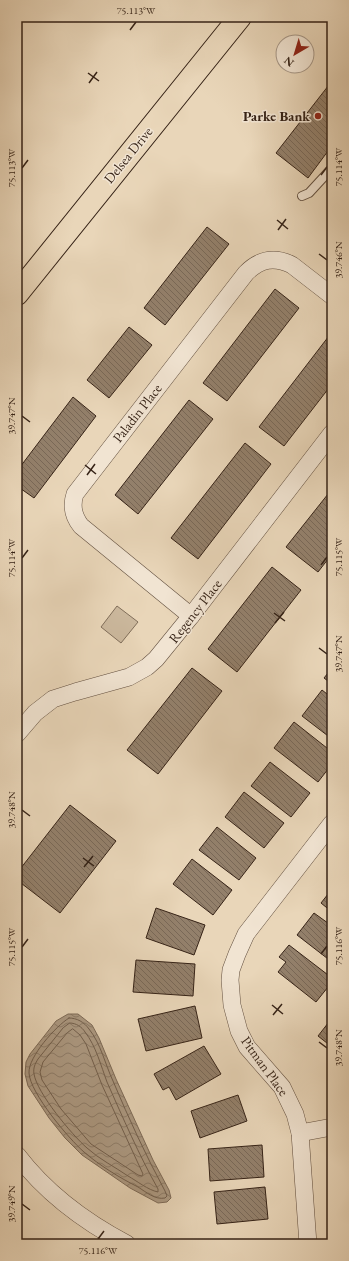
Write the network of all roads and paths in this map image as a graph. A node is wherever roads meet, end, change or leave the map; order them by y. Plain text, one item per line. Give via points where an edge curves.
1 (240, 17) edge
2 (332, 168) edge
3 (302, 196) dead end
4 (17, 294) edge
5 (332, 296) edge
6 (332, 433) edge
7 (191, 616) junction
8 (17, 734) edge
9 (332, 824) edge
10 (332, 1127) edge
11 (300, 1133) junction
12 (17, 1155) edge
13 (127, 1244) edge
14 (308, 1244) edge

1 - 4 main road, Delsea Drive
2 - 3 lane via 309,193
5 - 7 street, Paladin Place via 286,262 268,260 253,266 75,494 72,507 81,526
6 - 7 street, Regency Place
7 - 8 street, Regency Place via 156,659 139,673 53,700 35,713
9 - 11 street, Pitman Place via 246,934 230,980 232,1005 243,1039 286,1094
10 - 11 street
11 - 14 street, Pitman Place
12 - 13 street via 68,1207

